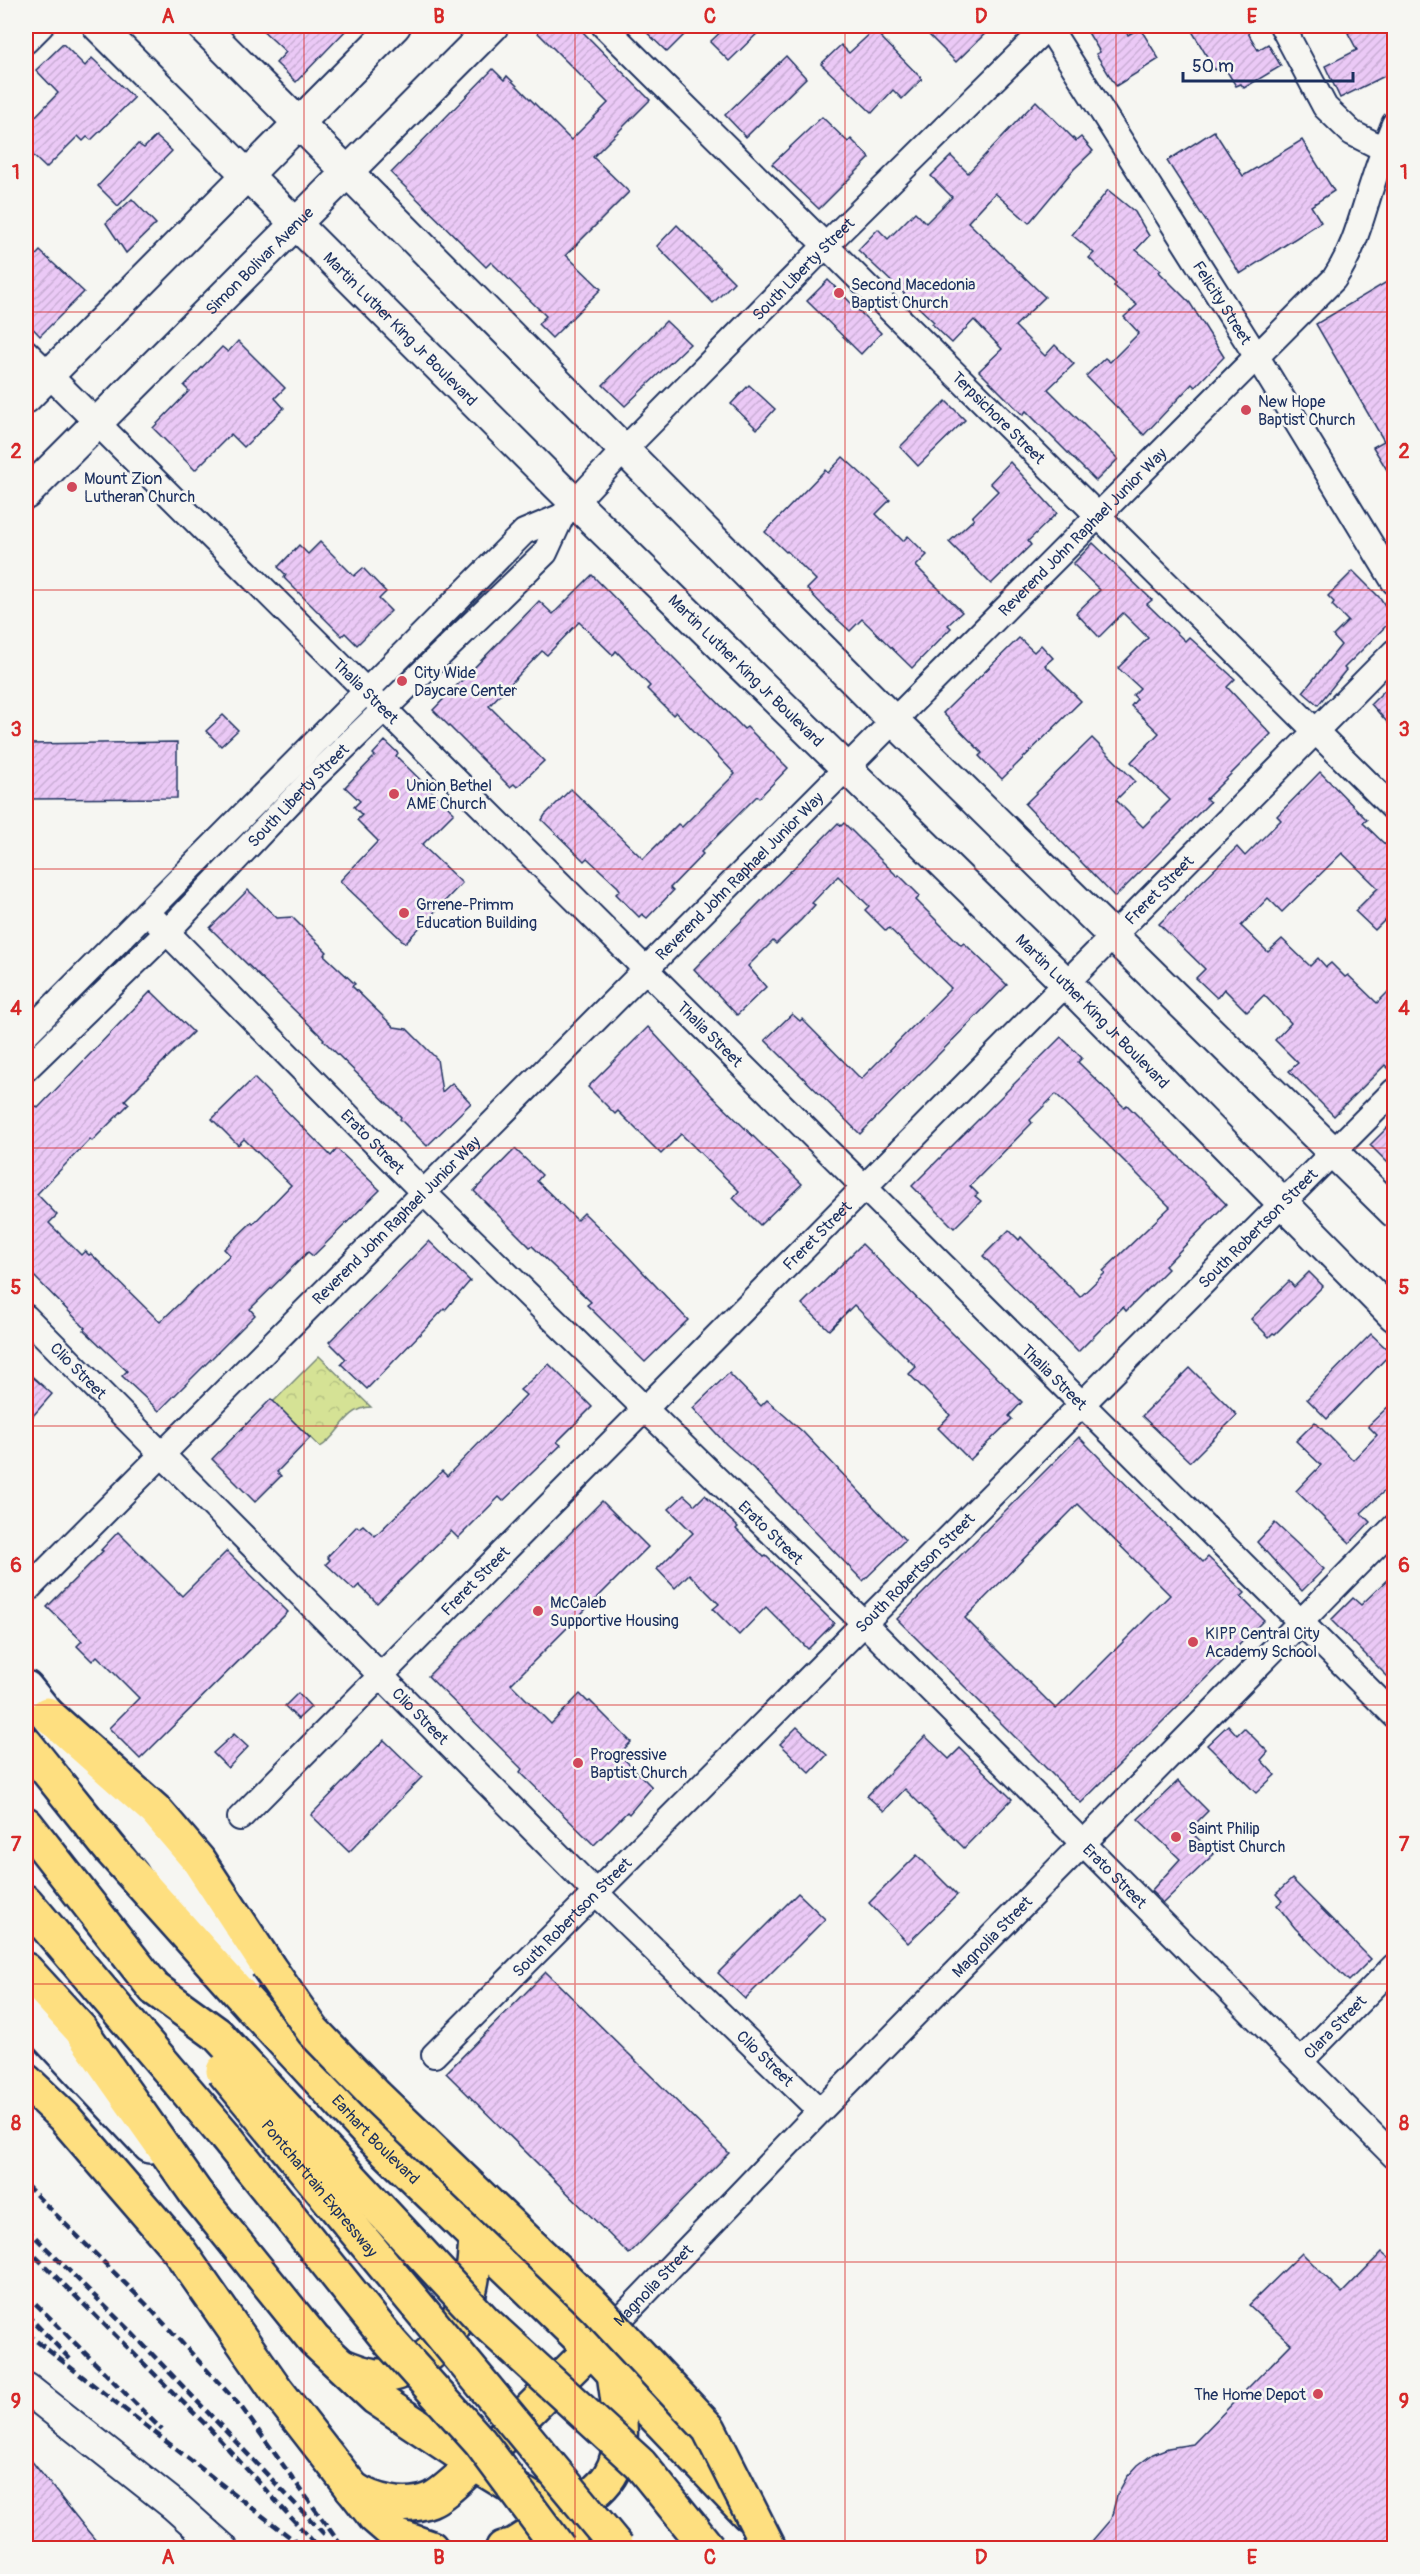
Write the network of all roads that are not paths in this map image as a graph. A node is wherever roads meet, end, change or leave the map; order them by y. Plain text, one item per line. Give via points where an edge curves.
1 (41, 26) edge
2 (98, 26) edge
3 (202, 26) edge
4 (395, 26) edge
5 (493, 26) edge
6 (604, 26) edge
7 (1048, 26) edge
8 (1282, 26) edge
9 (26, 41) edge
10 (299, 122) junction
11 (1395, 124) edge
12 (1389, 151) edge
13 (348, 171) junction
14 (245, 175) junction
15 (294, 224) junction
16 (826, 245) junction
17 (26, 352) edge
18 (1257, 357) junction
19 (48, 375) junction
20 (26, 398) edge
21 (96, 423) junction
22 (624, 450) junction
23 (26, 494) edge
24 (568, 509) junction
25 (1099, 516) junction
26 (1395, 582) edge
27 (1395, 652) edge
28 (366, 692) junction
29 (383, 710) junction
30 (894, 721) junction
31 (1315, 730) junction
32 (847, 769) junction
33 (1395, 809) edge
34 (147, 912) junction
35 (167, 932) junction
36 (1113, 936) junction
37 (646, 969) junction
38 (1067, 984) junction
39 (26, 1034) edge
40 (26, 1069) edge
41 (1395, 1091) edge
42 (1335, 1152) junction
43 (864, 1187) junction
44 (423, 1192) junction
45 (1282, 1204) junction
46 (1395, 1212) edge
47 (1395, 1316) edge
48 (26, 1317) edge
49 (1082, 1403) junction
50 (646, 1410) junction
51 (161, 1454) junction
52 (1395, 1527) edge
53 (26, 1591) edge
54 (1301, 1621) junction
55 (863, 1622) junction
56 (381, 1676) junction
57 (26, 1688) edge
58 (47, 1714) junction
59 (1395, 1714) edge
60 (26, 1744) edge
61 (240, 1818) dead end
62 (26, 1824) edge
63 (1083, 1842) junction
64 (596, 1893) junction
65 (26, 1902) edge
66 (26, 1932) edge
67 (1395, 1966) edge
68 (26, 1970) edge
69 (154, 1989) junction
70 (26, 2014) edge
71 (258, 2014) junction
72 (434, 2055) dead end
73 (1301, 2061) junction
74 (26, 2080) edge
75 (820, 2111) junction
76 (226, 2137) junction
77 (1395, 2156) edge
78 (197, 2196) junction
79 (477, 2238) junction
80 (591, 2349) junction
81 (339, 2364) junction
82 (614, 2373) junction
83 (26, 2388) edge
84 (475, 2464) junction
85 (341, 2475) junction
86 (560, 2516) junction
87 (222, 2548) edge
88 (431, 2548) edge
89 (503, 2548) edge
90 (559, 2548) edge
91 (612, 2548) edge
92 (618, 2548) edge
93 (708, 2548) edge
94 (769, 2548) edge
95 (781, 2548) edge

1 - 9 street
2 - 14 street, Martin Luther King Jr Boulevard
3 - 10 street
4 - 10 street
5 - 13 street, Simon Bolivar Avenue
6 - 16 street, Terpsichore Street
7 - 16 street, South Liberty Street
7 - 18 street, Felicity Street
8 - 12 street via 1325,107 1352,133
10 - 13 street
10 - 14 street
11 - 12 street, Reverend John Raphael Junior Way
12 - 18 street, Reverend John Raphael Junior Way via 1346,261 1334,279
13 - 15 street, Simon Bolivar Avenue
13 - 22 street
14 - 15 street, Martin Luther King Jr Boulevard
14 - 19 street
15 - 21 street, Simon Bolivar Avenue
15 - 24 street, Martin Luther King Jr Boulevard
16 - 22 street, South Liberty Street
16 - 25 street, Terpsichore Street
17 - 19 street, Thalia Street
18 - 25 street, Reverend John Raphael Junior Way
18 - 26 street, Felicity Street
19 - 20 street
19 - 21 street, Thalia Street
21 - 23 street, Simon Bolivar Avenue
21 - 28 street, Thalia Street
22 - 24 street, South Liberty Street
22 - 30 street
24 - 28 street, South Liberty Street via 524,532
24 - 29 street, South Liberty Street via 545,553
24 - 32 street, Martin Luther King Jr Boulevard
25 - 30 street, Reverend John Raphael Junior Way
25 - 31 street, Terpsichore Street
27 - 31 street, Freret Street
28 - 29 street, Thalia Street
28 - 34 street, South Liberty Street
29 - 35 street, South Liberty Street
29 - 37 street, Thalia Street
30 - 32 street, Reverend John Raphael Junior Way
30 - 36 street
31 - 33 street, Terpsichore Street
31 - 36 street, Freret Street
32 - 37 street, Reverend John Raphael Junior Way
32 - 38 street, Martin Luther King Jr Boulevard
34 - 35 street, Erato Street
34 - 39 street, South Liberty Street
35 - 40 street, South Liberty Street
35 - 44 street, Erato Street
36 - 38 street, Freret Street
36 - 42 street
37 - 43 street, Thalia Street
37 - 44 street, Reverend John Raphael Junior Way
38 - 43 street, Freret Street
38 - 45 street, Martin Luther King Jr Boulevard
41 - 42 street, South Robertson Street
42 - 45 street, South Robertson Street
42 - 46 street
43 - 49 street, Thalia Street
43 - 50 street, Freret Street
44 - 50 street, Erato Street
44 - 51 street, Reverend John Raphael Junior Way
45 - 47 street, Martin Luther King Jr Boulevard
45 - 49 street, South Robertson Street
48 - 51 street, Clio Street
49 - 54 street, Thalia Street
49 - 55 street, South Robertson Street
50 - 55 street, Erato Street
50 - 56 street, Freret Street
51 - 53 street, Reverend John Raphael Junior Way
51 - 56 street, Clio Street
52 - 54 street, Magnolia Street
54 - 59 street, Thalia Street
54 - 63 street, Magnolia Street
55 - 63 street, Erato Street
55 - 64 street, South Robertson Street
56 - 61 street, Freret Street
56 - 64 street, Clio Street
57 - 58 main road, Earhart Boulevard
58 - 71 main road, Earhart Boulevard via 161,1855
58 - 94 main road, bridge via 156,1811 198,1860 313,2031 595,2307 709,2429
60 - 71 main road via 118,1858
62 - 69 main road, Pontchartrain Expressway
63 - 73 street, Erato Street
63 - 75 street, Magnolia Street
64 - 72 street, South Robertson Street
64 - 75 street, Clio Street
65 - 76 main road
66 - 76 main road
67 - 73 street, Clara Street
68 - 78 main road via 80,2029
69 - 92 main road, Pontchartrain Expressway, bridge
69 - 93 main road, bridge via 217,2034 485,2322 640,2464
70 - 78 main road
71 - 79 main road, Earhart Boulevard via 373,2138
73 - 77 street, Erato Street
74 - 85 main road via 64,2117 178,2249
75 - 80 street, Magnolia Street
76 - 90 main road, bridge via 391,2343 480,2442
78 - 81 main road via 314,2340
79 - 80 main road, Earhart Boulevard
79 - 81 main road via 468,2294 458,2319 423,2359 383,2376
80 - 82 main road, Earhart Boulevard
80 - 84 main road
81 - 84 main road via 376,2398
82 - 86 main road via 620,2426 618,2455 610,2475 593,2494
82 - 95 main road, Earhart Boulevard
83 - 87 street
84 - 85 main road via 431,2500 402,2505 369,2498
84 - 86 main road
85 - 88 main road via 375,2517 398,2536
86 - 89 main road
86 - 91 main road

